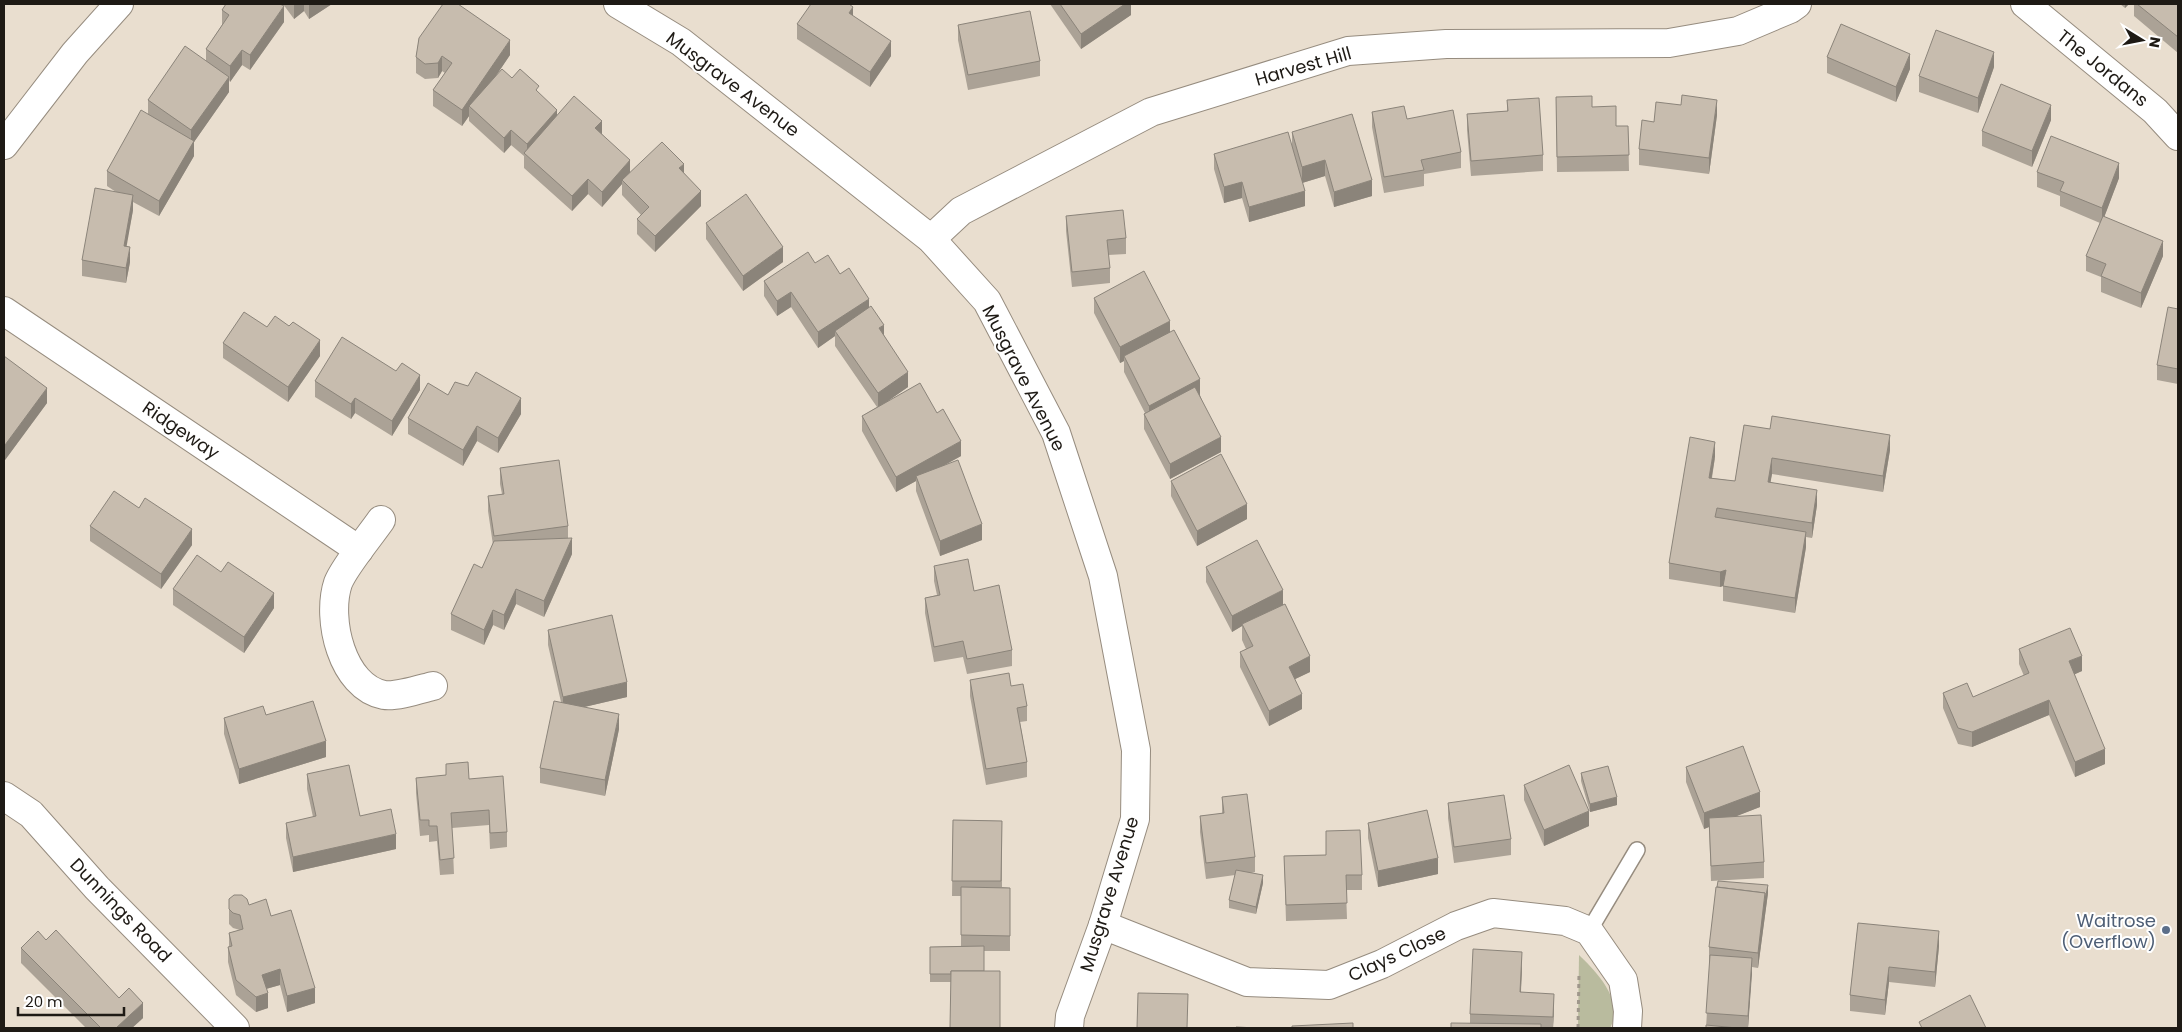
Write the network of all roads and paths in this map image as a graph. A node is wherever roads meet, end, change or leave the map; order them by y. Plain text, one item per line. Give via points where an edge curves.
1 (119, 4) edge
2 (618, 4) edge
3 (1796, 4) edge
4 (2025, 4) edge
5 (2178, 136) edge
6 (4, 145) edge
7 (931, 239) junction
8 (4, 310) edge
9 (381, 520) dead end
10 (359, 550) junction
11 (433, 686) dead end
12 (4, 796) edge
13 (1637, 850) dead end
14 (1103, 924) junction
15 (1589, 931) junction
16 (235, 1028) edge
17 (1069, 1028) edge
18 (1628, 1028) edge

1 - 6 street via 75,53
2 - 7 street, Musgrave Avenue via 681,42
3 - 7 street, Harvest Hill via 1738,31 1669,43 1446,44 1348,51 1151,112 961,211
4 - 5 street, The Jordans via 2155,111
7 - 14 street, Musgrave Avenue via 987,301 1056,433 1102,576 1136,750 1135,819
8 - 10 street, Ridgeway
9 - 10 street
10 - 11 street via 338,583 334,617 341,654 362,686 385,695
12 - 16 street, Dunnings Road via 32,814 97,888
13 - 15 lane
14 - 15 street, Clays Close via 1247,982 1328,985 1382,964 1456,926 1493,913 1564,921
14 - 17 street, Musgrave Avenue via 1070,1016
15 - 18 street via 1623,980

